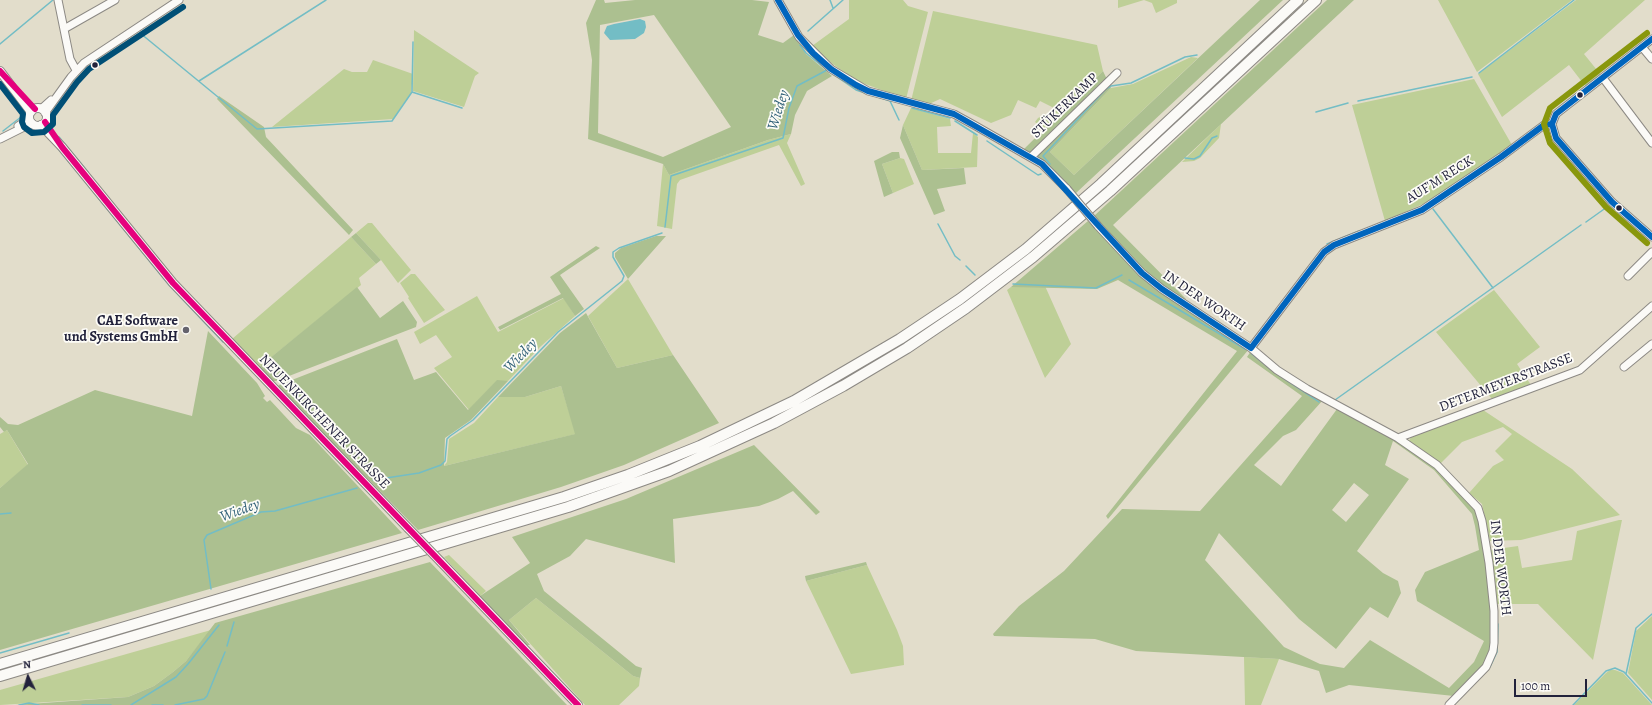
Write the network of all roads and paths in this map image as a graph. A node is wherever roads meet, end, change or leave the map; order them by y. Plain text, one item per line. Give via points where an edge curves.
1 (58, 0) edge
2 (115, 0) edge
3 (179, 0) edge
4 (778, 0) edge
5 (1298, 0) edge
6 (1316, 0) edge
7 (64, 29) junction
8 (1652, 39) edge
9 (1642, 47) junction
10 (1652, 59) edge
11 (76, 70) junction
12 (0, 71) edge
13 (1117, 73) dead end
14 (1603, 78) junction
15 (37, 116) junction
16 (1552, 124) junction
17 (1, 138) edge
18 (1652, 143) edge
19 (1031, 157) junction
20 (1652, 237) edge
21 (1652, 252) edge
22 (1628, 276) dead end
23 (1652, 306) edge
24 (1652, 344) edge
25 (1251, 348) junction
26 (1624, 367) dead end
27 (1398, 438) junction
28 (0, 664) edge
29 (0, 676) edge
30 (578, 705) edge
31 (1449, 705) edge

1 - 7 street
2 - 7 street
3 - 11 street
4 - 19 street, IN DER WORTH via 798,35 813,52 831,69 856,85 868,91 954,114
5 - 28 highway via 1101,184 1026,249 960,299 900,339 794,401 700,446 564,497
6 - 29 highway via 1110,192 1033,257 966,308 907,348 774,423 683,465 568,507
7 - 11 street via 70,59
8 - 9 street, AUF'M RECK
9 - 10 street
9 - 14 street, AUF'M RECK
11 - 15 street
12 - 15 main road, NEUENKIRCHENER STRASSE
13 - 19 street, STÜKERKAMP
14 - 16 street, AUF'M RECK via 1556,114
14 - 18 street
15 - 17 street
15 - 30 main road, NEUENKIRCHENER STRASSE, bridge via 173,283
16 - 20 street via 1556,138 1615,205
16 - 25 street, AUF'M RECK via 1544,125 1422,210 1334,245 1324,252
19 - 25 street, IN DER WORTH, bridge via 1047,168 1142,273
21 - 22 street
23 - 27 street, DETERMEYERSTRASSE via 1580,370
24 - 26 street
25 - 27 street, IN DER WORTH via 1307,390
27 - 31 street, IN DER WORTH via 1437,465 1470,498 1478,508 1487,545 1494,611 1493,651 1486,667

